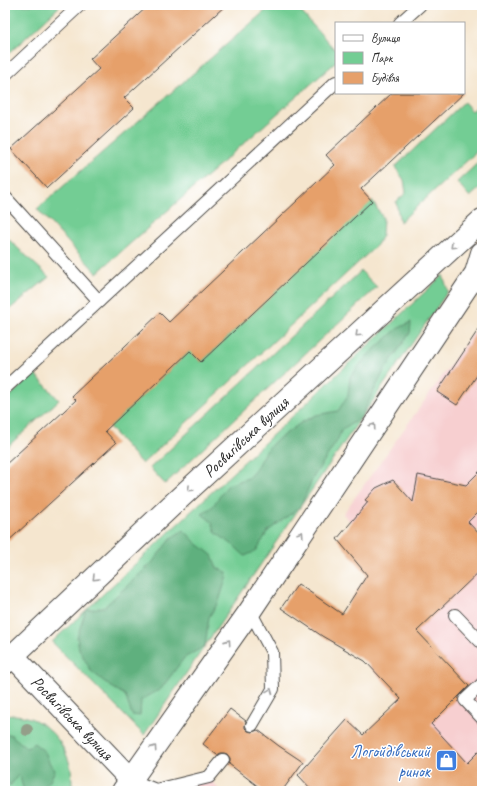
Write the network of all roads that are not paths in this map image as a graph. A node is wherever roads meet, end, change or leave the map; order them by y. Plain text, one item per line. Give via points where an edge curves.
1 (80, 5) edge
2 (420, 5) edge
3 (401, 22) edge
4 (5, 76) edge
5 (335, 83) edge
6 (5, 197) edge
7 (482, 220) edge
8 (482, 253) edge
9 (99, 301) junction
10 (5, 388) edge
11 (250, 611) junction
12 (455, 615) dead end
13 (482, 643) edge
14 (9, 660) edge
15 (482, 684) edge
16 (482, 718) edge
17 (252, 725) dead end
18 (223, 760) dead end
19 (127, 786) edge

1 - 4 lane
2 - 3 lane
5 - 9 lane
6 - 9 lane
7 -> 14 street, Росвигівська вулиця via 171,506
11 -> 8 street via 476,274
9 - 10 lane
17 -> 11 lane via 273,689 273,682 272,652
19 -> 11 street
12 - 13 lane
14 - 19 street, Росвигівська вулиця
15 - 16 lane via 465,700
18 - 19 lane via 209,777 156,790

